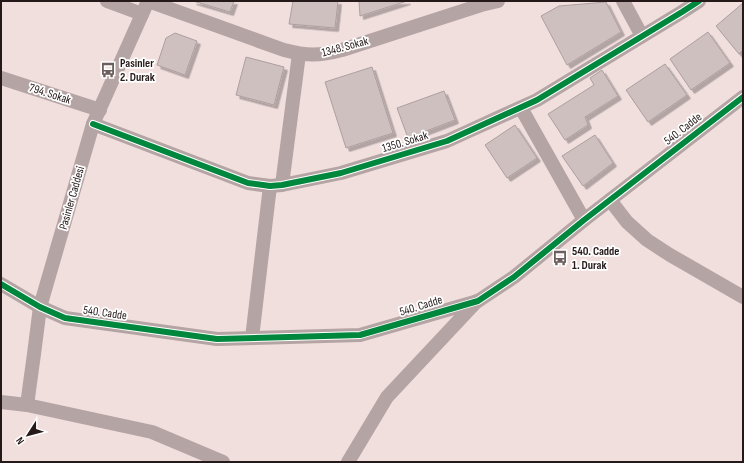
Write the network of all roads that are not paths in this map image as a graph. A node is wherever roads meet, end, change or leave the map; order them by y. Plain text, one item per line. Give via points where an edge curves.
1 (107, 1) edge
2 (498, 1) edge
3 (623, 1) edge
4 (699, 1) edge
5 (481, 3) edge
6 (146, 5) edge
7 (642, 36) junction
8 (299, 54) junction
9 (1, 78) edge
10 (743, 97) edge
11 (521, 108) junction
12 (100, 110) junction
13 (93, 124) junction
14 (276, 186) junction
15 (610, 200) junction
16 (584, 220) junction
17 (1, 284) edge
18 (743, 297) edge
19 (478, 300) junction
20 (40, 307) junction
21 (252, 338) junction
22 (1, 402) edge
23 (27, 405) junction
24 (223, 462) edge
25 (348, 462) edge

1 - 6 street, 1348. Sokak
2 - 5 street, 1348. Sokak
3 - 7 street
4 - 7 street, 1350. Sokak
5 - 8 street, 1348. Sokak via 342,50 324,54
6 - 8 street, 1348. Sokak
6 - 12 street, Pasinler Caddesi
7 - 11 street, 1350. Sokak
8 - 14 street
9 - 12 street, 794. Sokak
10 - 15 street, 540. Cadde
11 - 14 street, 1350. Sokak via 447,141 341,173
11 - 16 street
12 - 13 street, Pasinler Caddesi
13 - 14 street, 1350. Sokak via 248,184
13 - 20 street, Pasinler Caddesi
14 - 21 street
15 - 16 street, 540. Cadde
15 - 18 street via 627,222 647,240
16 - 19 street, 540. Cadde via 514,277
17 - 20 street, 540. Cadde
19 - 21 street, 540. Cadde via 360,335
19 - 25 street via 387,397
20 - 21 street, 540. Cadde via 65,318 217,340
20 - 23 street, Pasinler Caddesi
22 - 23 street
23 - 24 street via 152,432

